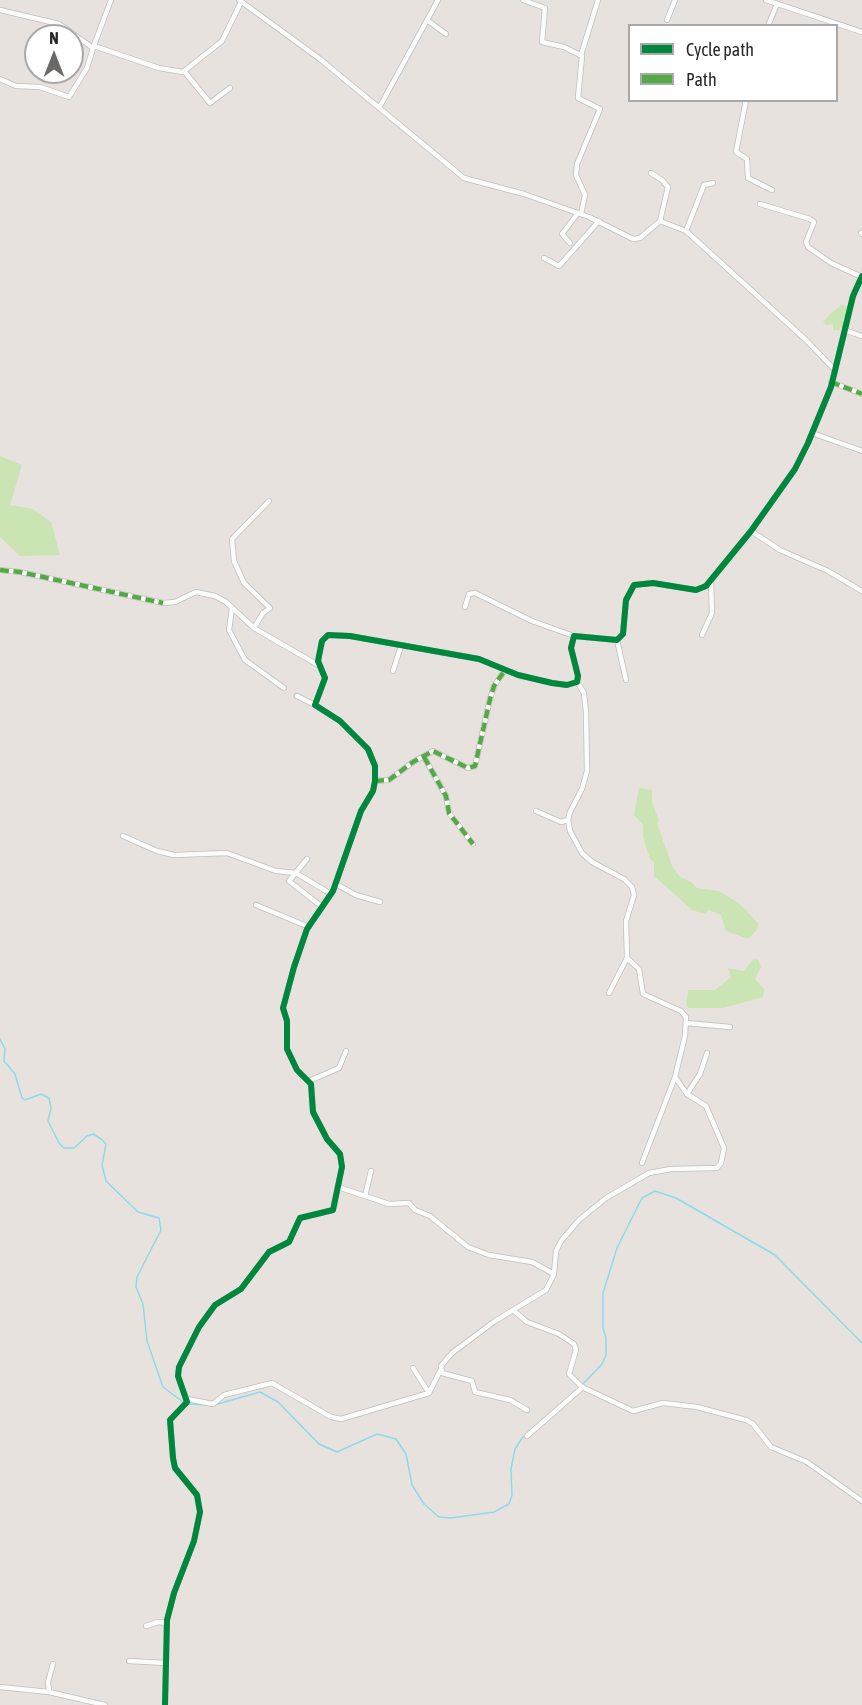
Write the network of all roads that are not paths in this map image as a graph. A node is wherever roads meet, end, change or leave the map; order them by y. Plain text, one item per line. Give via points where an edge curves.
1 (111, 0) edge
2 (438, 0) edge
3 (523, 0) edge
4 (598, 0) edge
5 (675, 0) edge
6 (766, 0) edge
7 (240, 1) edge
8 (777, 4) junction
9 (0, 10) edge
10 (427, 20) junction
11 (667, 20) dead end
12 (769, 24) edge
13 (838, 24) edge
14 (838, 24) edge
15 (862, 32) edge
16 (446, 34) dead end
17 (93, 47) junction
18 (581, 55) junction
19 (184, 71) junction
20 (0, 79) edge
21 (230, 88) dead end
22 (746, 102) edge
23 (379, 108) junction
24 (651, 173) dead end
25 (713, 183) dead end
26 (772, 190) dead end
27 (760, 204) dead end
28 (579, 214) junction
29 (660, 220) junction
30 (598, 221) junction
31 (686, 231) junction
32 (570, 243) dead end
33 (544, 258) dead end
34 (862, 276) edge
35 (854, 296) junction
36 (862, 300) edge
37 (847, 331) junction
38 (862, 336) edge
39 (834, 369) junction
40 (831, 382) junction
41 (862, 394) edge
42 (812, 433) junction
43 (862, 451) edge
44 (269, 501) dead end
45 (752, 531) junction
46 (0, 570) edge
47 (711, 581) junction
48 (862, 591) edge
49 (465, 607) dead end
50 (232, 608) junction
51 (254, 628) junction
52 (702, 635) dead end
53 (574, 636) junction
54 (617, 640) junction
55 (401, 646) junction
56 (318, 665) junction
57 (505, 670) junction
58 (393, 671) dead end
59 (626, 680) dead end
60 (577, 682) junction
61 (284, 688) dead end
62 (297, 696) dead end
63 (315, 705) junction
64 (424, 757) junction
65 (375, 781) junction
66 (536, 812) dead end
67 (568, 820) junction
68 (123, 836) dead end
69 (473, 844) dead end
70 (306, 860) dead end
71 (296, 873) junction
72 (336, 884) junction
73 (331, 894) junction
74 (380, 902) dead end
75 (256, 905) dead end
76 (321, 906) junction
77 (309, 927) junction
78 (627, 958) junction
79 (609, 993) dead end
80 (686, 1023) junction
81 (730, 1027) dead end
82 (346, 1051) dead end
83 (706, 1053) dead end
84 (675, 1077) junction
85 (309, 1081) junction
86 (687, 1094) junction
87 (642, 1163) dead end
88 (371, 1171) dead end
89 (338, 1187) junction
90 (365, 1196) junction
91 (554, 1274) junction
92 (513, 1310) junction
93 (412, 1368) dead end
94 (440, 1371) junction
95 (581, 1386) junction
96 (429, 1393) junction
97 (187, 1401) junction
98 (527, 1410) dead end
99 (527, 1436) dead end
100 (862, 1501) edge
101 (167, 1623) junction
102 (146, 1626) dead end
103 (129, 1661) dead end
104 (166, 1662) junction
105 (53, 1664) dead end
106 (0, 1687) edge
107 (49, 1692) junction
108 (105, 1705) edge
109 (165, 1705) edge

1 - 17 street
2 - 10 street
3 - 18 street via 545,9 542,42
4 - 18 street
5 - 11 street
6 - 8 street
7 - 19 street via 222,41
7 - 23 street
8 - 12 street
8 - 13 street
9 - 17 street via 59,24
10 - 16 street
10 - 23 street
14 - 15 street
17 - 19 street via 159,68
17 - 20 street via 87,68 69,97
18 - 28 street via 578,98 600,109 577,164 576,175 585,195
19 - 21 street via 210,103
22 - 26 street via 736,152 747,159 748,178
23 - 28 street via 454,173
24 - 29 street via 668,187
25 - 31 street via 704,185
27 - 34 street via 813,221 808,247 831,263
28 - 30 street
28 - 32 street via 562,234
29 - 30 street via 636,239
29 - 31 street
30 - 33 street via 559,266
31 - 39 street
34 - 35 street
35 - 36 street
35 - 37 street
37 - 38 street
37 - 39 street
39 - 40 street
40 - 41 street
40 - 42 street
42 - 43 street
42 - 45 street via 795,469
44 - 51 street via 232,539 234,561 244,583 270,608
45 - 47 street
45 - 48 street via 780,550
46 - 50 street via 163,603 199,592 223,600
47 - 52 street via 712,612
47 - 54 street via 696,590 656,583 634,585 626,600 623,634
49 - 53 street via 473,592 532,621
50 - 51 street
50 - 61 street via 229,630 245,660
51 - 56 street
53 - 54 street
53 - 60 street via 571,648
54 - 59 street
55 - 56 street via 328,635 319,650
55 - 57 street via 479,659
55 - 58 street
56 - 63 street via 325,678
57 - 60 street via 552,683
57 - 64 street via 494,686 475,766 468,768 435,751
60 - 67 street via 584,693 587,771
62 - 63 street
63 - 65 street via 340,721 368,749 375,766
64 - 65 street via 389,780
64 - 69 street via 446,796 449,813
65 - 72 street
66 - 67 street via 561,822
67 - 78 street via 582,853 632,887 634,895 626,921
68 - 71 street via 166,854 227,853 276,871
70 - 71 street
71 - 73 street
71 - 76 street via 291,883
72 - 73 street
72 - 74 street
73 - 76 street
75 - 77 street
76 - 77 street
77 - 85 street via 284,1008 287,1050 297,1070
78 - 79 street
78 - 80 street via 639,969 643,994 681,1011
80 - 81 street
80 - 84 street
82 - 85 street via 339,1068
83 - 86 street via 700,1074
84 - 86 street
84 - 87 street
85 - 89 street via 313,1112 342,1160
86 - 91 street via 706,1106 713,1118 724,1148 721,1163 713,1169 660,1171 620,1188 579,1220 561,1240
88 - 90 street
89 - 90 street
89 - 97 street via 333,1210 300,1218 289,1242 269,1252 242,1288 215,1305 199,1327 178,1371
90 - 91 street via 389,1204 409,1203 468,1247 532,1262
91 - 92 street via 546,1290
92 - 94 street via 452,1353
92 - 95 street via 527,1322 574,1344 569,1374
93 - 96 street
94 - 96 street
94 - 98 street via 472,1381 475,1392 510,1400
95 - 99 street
95 - 100 street via 633,1411 663,1403 746,1420 771,1447 807,1462
96 - 97 street via 341,1419 272,1383 224,1395 213,1404
97 - 101 street via 170,1421 173,1461 197,1495 200,1512
101 - 102 street
101 - 104 street
103 - 104 street
104 - 109 street
105 - 107 street
106 - 107 street
107 - 108 street

